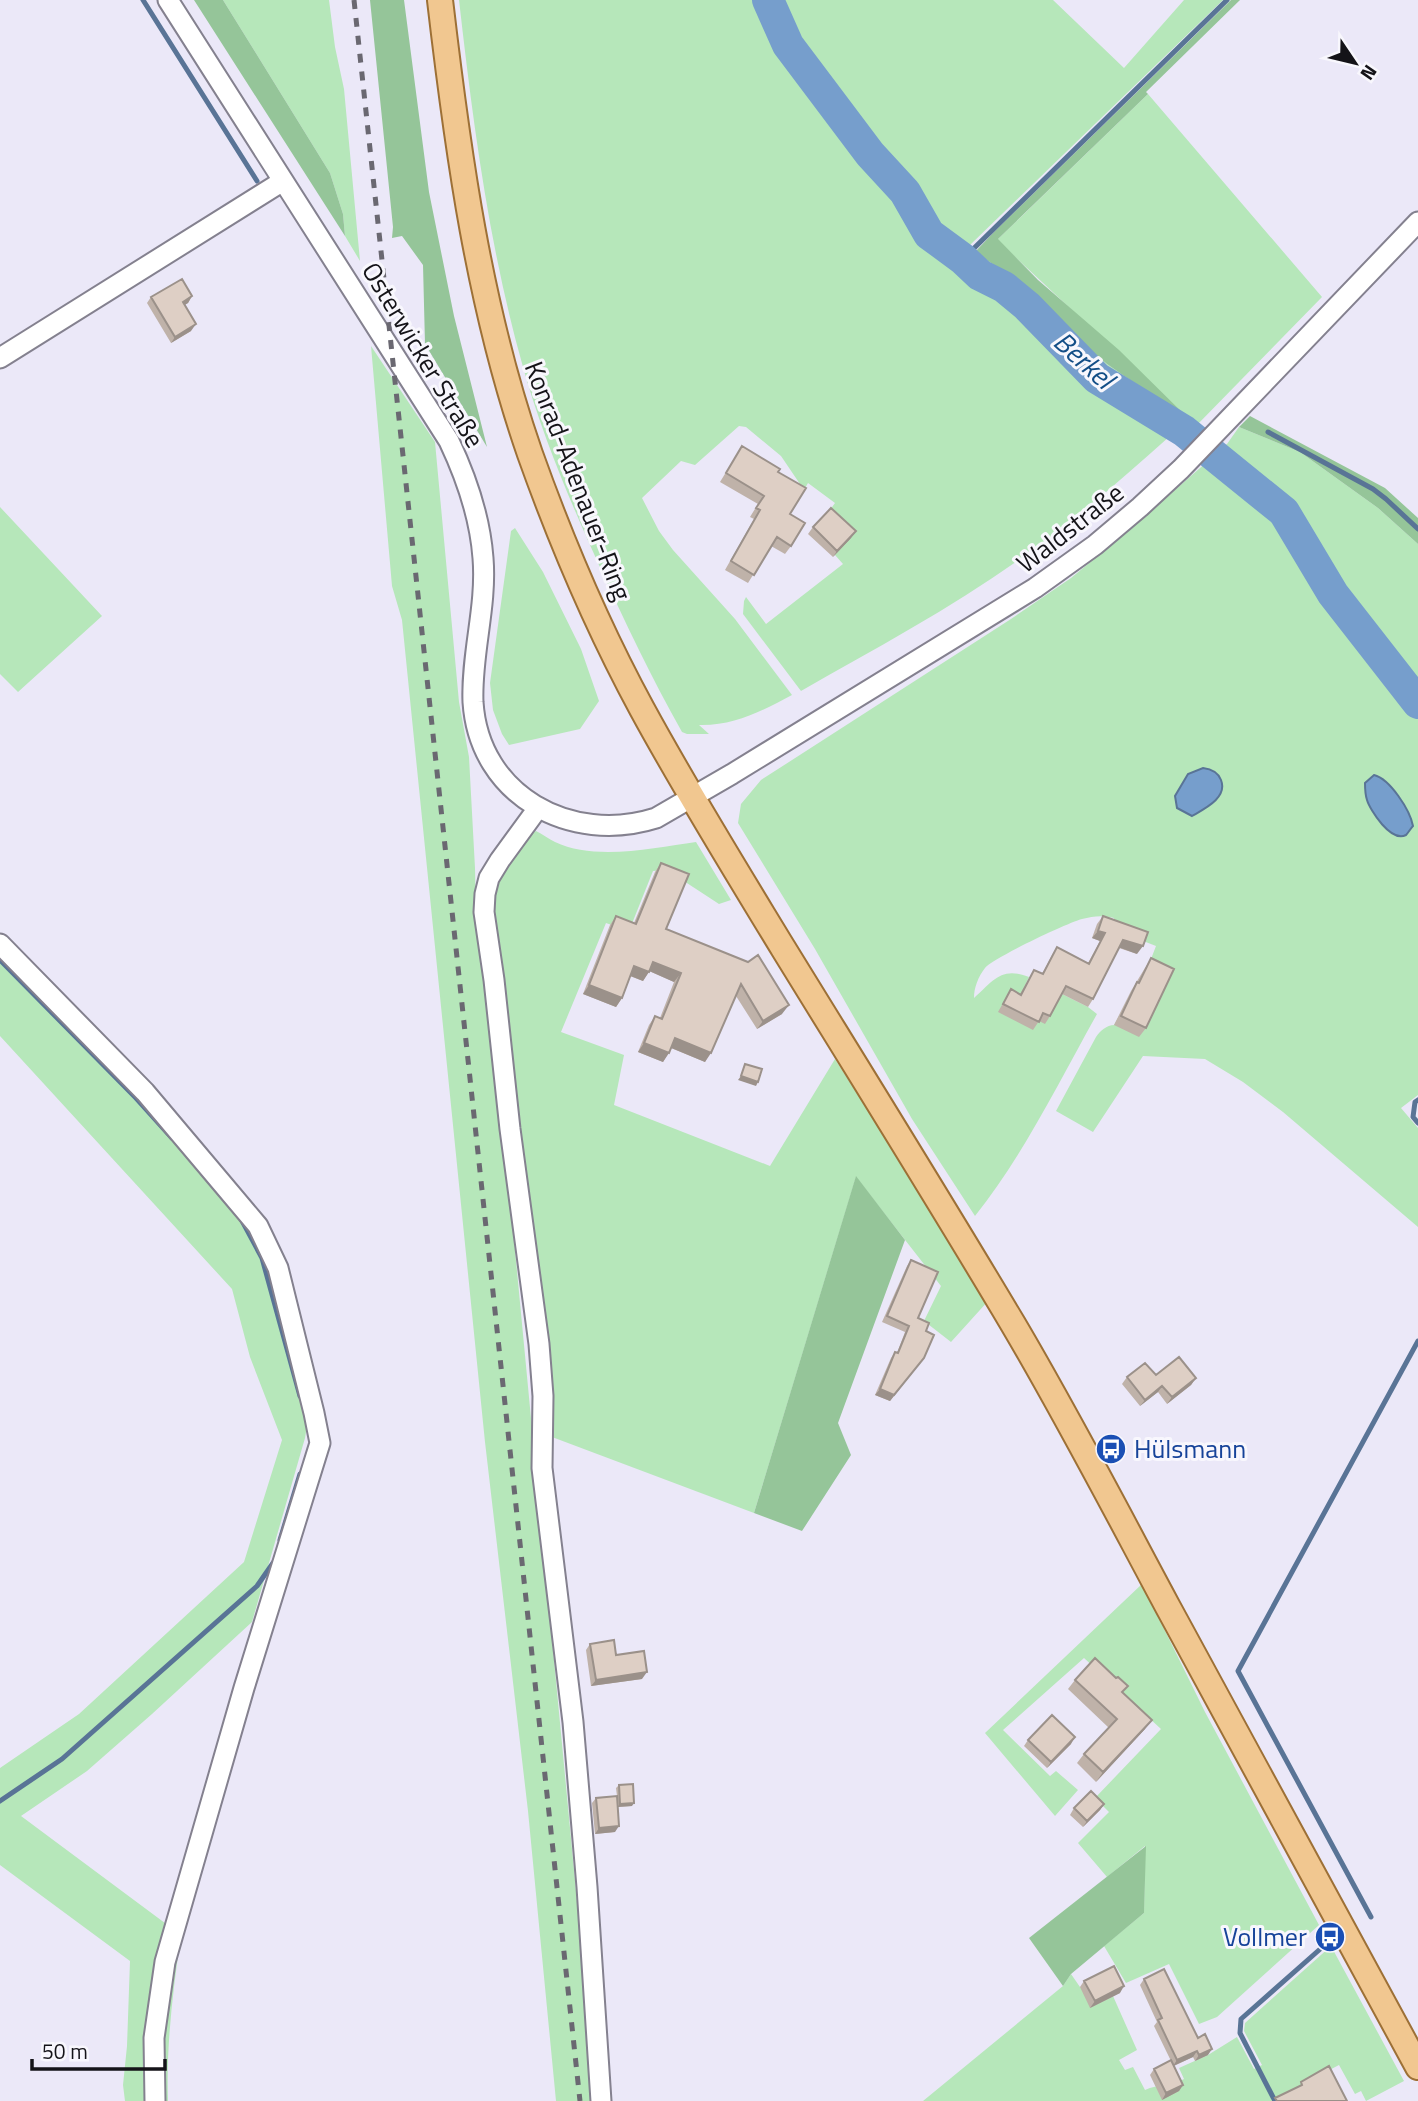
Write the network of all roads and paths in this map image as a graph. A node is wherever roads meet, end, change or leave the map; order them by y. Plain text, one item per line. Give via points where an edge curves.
1 (168, 0) edge
2 (440, 0) edge
3 (283, 181) junction
4 (1418, 222) edge
5 (0, 358) edge
6 (692, 798) junction
7 (538, 808) junction
8 (0, 944) edge
9 (1418, 2067) edge
10 (155, 2101) edge
11 (601, 2101) edge

1 - 3 street, Osterwicker Straße
2 - 6 main road, Konrad-Adenauer-Ring via 476,254 530,454 566,547 638,703
3 - 5 street
3 - 7 street, Osterwicker Straße via 421,395 462,470 483,559 475,716 484,745 501,774
4 - 6 street, Waldstraße via 1181,469 1095,545 1026,594
6 - 7 street, Osterwicker Straße via 656,818 610,826 568,821
6 - 9 main road, Konrad-Adenauer-Ring via 1029,1352
7 - 11 street via 489,878 484,912 539,1344 542,1468 573,1722
8 - 10 street via 145,1092 258,1226 278,1268 320,1443 166,1962 154,2038

